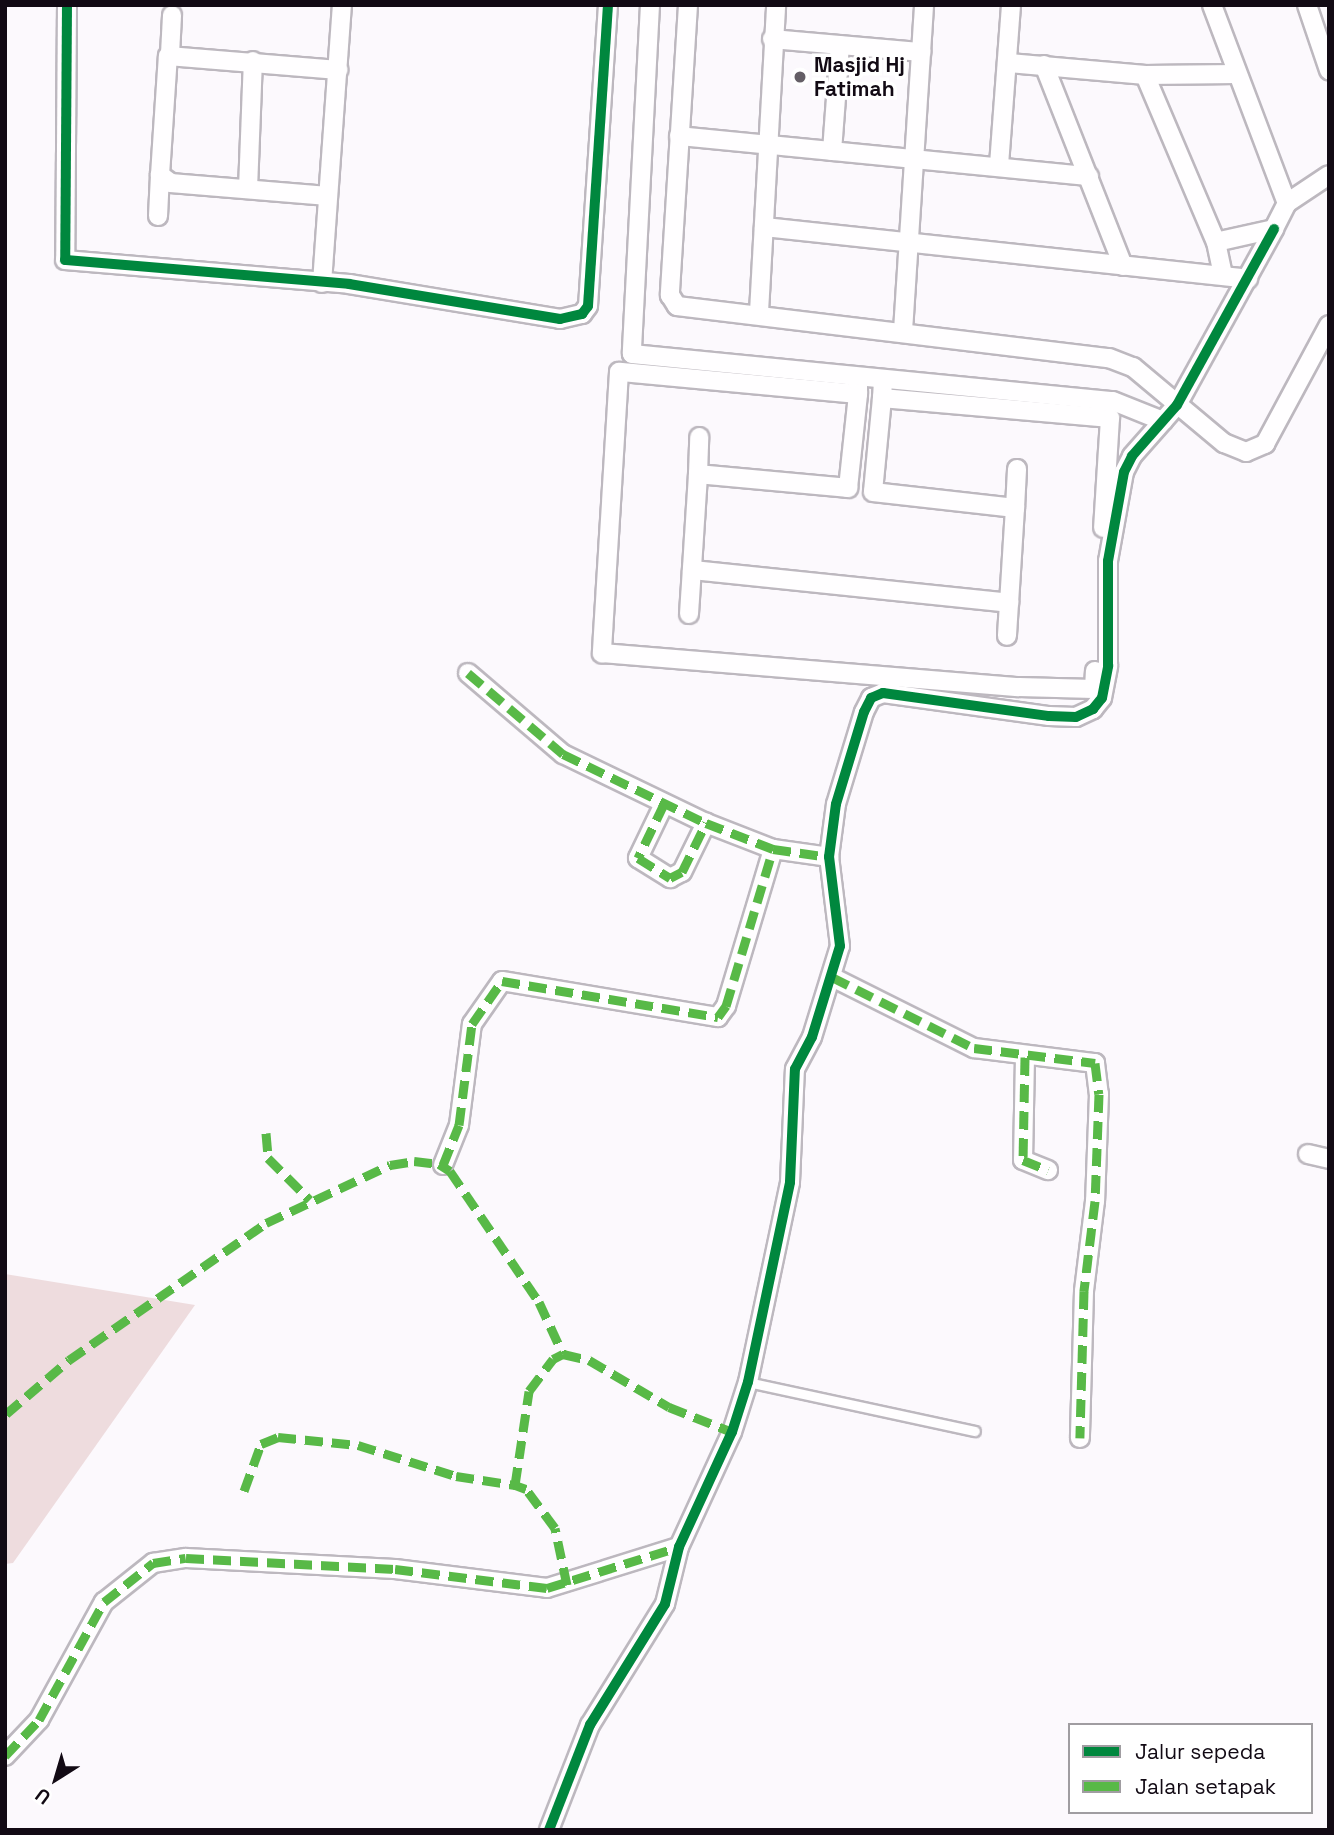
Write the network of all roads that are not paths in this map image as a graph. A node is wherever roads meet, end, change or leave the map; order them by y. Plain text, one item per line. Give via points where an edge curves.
1 (67, 5) edge
2 (342, 5) edge
3 (608, 5) edge
4 (650, 5) edge
5 (688, 5) edge
6 (776, 5) edge
7 (924, 5) edge
8 (1011, 5) edge
9 (1212, 5) edge
10 (1307, 5) edge
11 (172, 15) dead end
12 (772, 38) junction
13 (839, 45) junction
14 (920, 52) junction
15 (170, 54) junction
16 (253, 61) junction
17 (1009, 63) junction
18 (1044, 65) junction
19 (338, 69) junction
20 (1329, 70) edge
21 (1237, 74) junction
22 (1145, 75) junction
23 (679, 136) junction
24 (767, 144) junction
25 (832, 150) junction
26 (918, 159) junction
27 (999, 165) junction
28 (160, 175) junction
29 (1089, 176) junction
30 (1329, 176) edge
31 (248, 189) junction
32 (328, 196) junction
33 (1287, 202) junction
34 (158, 216) dead end
35 (764, 227) junction
36 (1273, 229) junction
37 (912, 242) junction
38 (1216, 242) junction
39 (1124, 266) junction
40 (1223, 275) junction
41 (1248, 279) junction
42 (322, 283) junction
43 (759, 312) junction
44 (1329, 325) edge
45 (903, 331) junction
46 (858, 386) junction
47 (882, 398) junction
48 (1177, 405) junction
49 (857, 414) junction
50 (1163, 421) junction
51 (699, 437) dead end
52 (1017, 469) dead end
53 (698, 474) junction
54 (848, 488) junction
55 (873, 492) junction
56 (1015, 508) junction
57 (692, 570) junction
58 (1009, 603) junction
59 (689, 614) dead end
60 (1007, 636) dead end
61 (468, 673) dead end
62 (664, 804) junction
63 (706, 823) junction
64 (773, 849) junction
65 (829, 857) junction
66 (832, 977) junction
67 (1025, 1057) junction
68 (1308, 1154) dead end
69 (1329, 1158) edge
70 (443, 1165) dead end
71 (1048, 1170) dead end
72 (748, 1382) junction
73 (975, 1431) dead end
74 (1080, 1437) dead end
75 (679, 1547) junction
76 (7, 1749) edge
77 (549, 1830) edge

1 - 42 street via 65,260
2 - 19 street
3 - 42 street via 588,306 582,314 560,319
4 - 46 street via 632,354
5 - 23 street
6 - 12 street
7 - 14 street
8 - 17 street
9 - 21 street
10 - 20 street
11 - 15 street
12 - 13 street
12 - 24 street
13 - 14 street
13 - 25 street
14 - 26 street
15 - 16 street
15 - 28 street
16 - 19 street
16 - 31 street
17 - 18 street
17 - 27 street
18 - 22 street
18 - 29 street
19 - 32 street
21 - 22 street
21 - 33 street
22 - 38 street
23 - 24 street
23 - 43 street via 672,300 693,309
24 - 25 street
24 - 35 street
25 - 26 street
26 - 27 street
26 - 37 street
27 - 29 street
28 - 31 street via 172,183
28 - 34 street
29 - 39 street
30 - 33 street
31 - 32 street
32 - 42 street
33 - 36 street
35 - 37 street
35 - 43 street
36 - 38 street
36 - 41 street
37 - 39 street
37 - 45 street
38 - 40 street
39 - 40 street
40 - 41 street
41 - 48 street
43 - 45 street
44 - 48 street via 1271,434 1256,450 1235,450
45 - 48 street via 1109,358 1133,367
46 - 47 street
46 - 47 street via 619,372 602,653 1094,689 1110,418
46 - 49 street
47 - 49 street
47 - 50 street via 1112,401
47 - 55 street
48 - 50 street
49 - 54 street
50 - 65 street via 1132,456 1120,489 1108,561 1108,666 1098,703 1076,717 909,694 871,698 851,744
51 - 53 street
52 - 56 street
53 - 54 street
53 - 57 street
54 - 55 street
55 - 56 street
56 - 58 street
57 - 58 street
57 - 59 street
58 - 60 street
61 - 62 street via 550,745
62 - 63 street
62 - 63 street via 637,852 641,862 670,878 682,872
63 - 64 street
64 - 65 street
64 - 70 street via 726,1006 718,1017 502,981 472,1024 459,1125
65 - 66 street via 840,946
66 - 67 street via 974,1048
66 - 72 street via 795,1069 790,1182
67 - 71 street via 1023,1160
67 - 74 street via 1087,1059 1099,1071
68 - 69 street
72 - 73 lane
72 - 75 street via 727,1444 697,1497
75 - 76 street via 547,1588 396,1569 186,1558 153,1563 104,1602 38,1720
75 - 77 street via 666,1604 590,1725

